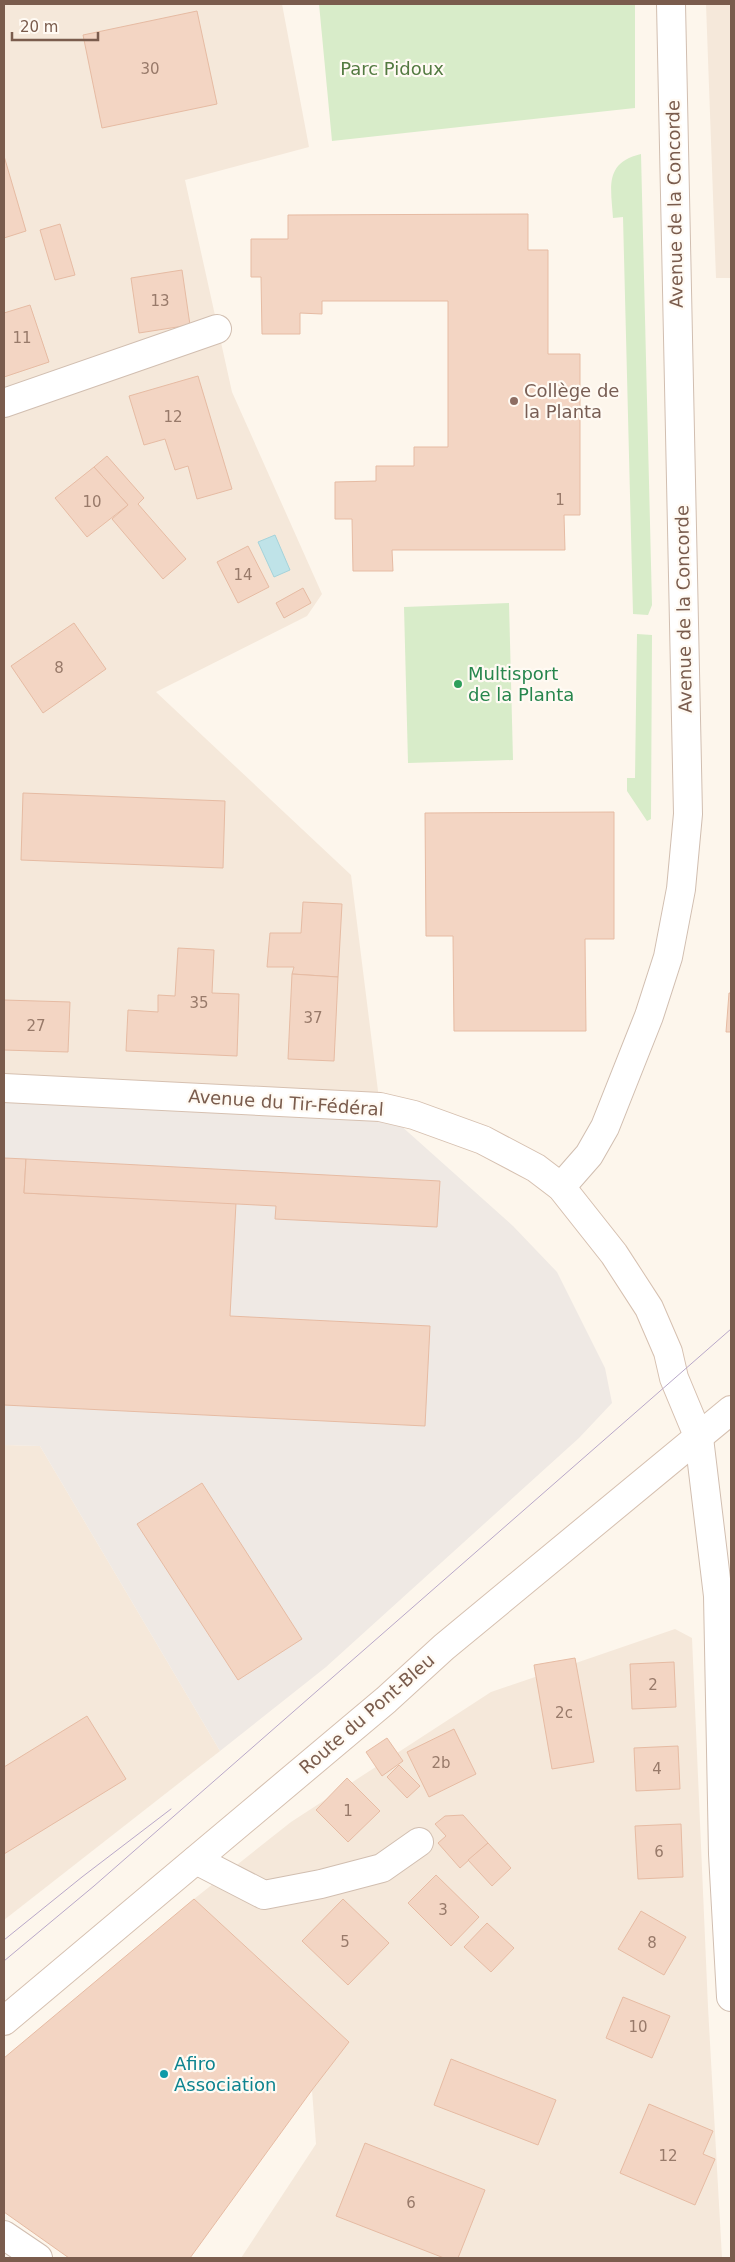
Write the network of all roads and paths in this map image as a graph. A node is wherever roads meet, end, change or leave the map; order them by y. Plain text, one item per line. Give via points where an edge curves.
1 (671, 4) edge
2 (218, 329) dead end
3 (4, 403) edge
4 (4, 1088) edge
5 (561, 1187) junction
6 (731, 1410) edge
7 (699, 1438) junction
8 (419, 1842) dead end
9 (196, 1860) junction
10 (731, 1997) edge
11 (4, 2021) edge
12 (4, 2235) edge
13 (38, 2258) edge

1 - 5 street, Avenue de la Concorde via 688,814 681,889 668,957 649,1016 609,1118 589,1155
2 - 3 street
4 - 5 street, Avenue du Tir-Fédéral via 380,1107 414,1115 483,1140 536,1168
5 - 7 street, Avenue du Tir-Fédéral via 614,1254 649,1308
6 - 7 street, Route du Pont-Bleu
7 - 9 street, Route du Pont-Bleu via 444,1647
7 - 10 street, Avenue du Tir-Fédéral via 718,1596 723,1854
8 - 9 street via 382,1868 264,1895
9 - 11 street, Route du Pont-Bleu
12 - 13 street

